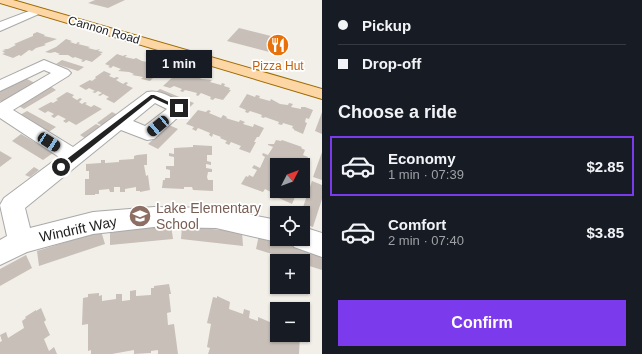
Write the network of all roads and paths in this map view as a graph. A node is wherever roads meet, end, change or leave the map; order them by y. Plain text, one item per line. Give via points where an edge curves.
1 (1, 0) edge
2 (34, 6) edge
3 (0, 27) edge
4 (197, 51) junction
5 (270, 65) dead end
6 (0, 86) edge
7 (322, 94) edge
8 (0, 110) edge
9 (119, 122) dead end
10 (74, 158) junction
11 (6, 205) edge
12 (270, 230) edge
13 (10, 247) edge

1 - 2 main road, Cannon Road
2 - 3 street
2 - 4 main road, Cannon Road
2 - 4 main road, Cannon Road via 52,4
4 - 5 main road, Cannon Road
4 - 7 main road, Cannon Road
6 - 8 street via 44,64 63,73
8 - 10 street
9 - 10 street
10 - 11 street
11 - 13 street
12 - 13 street, Windrift Way via 216,218 154,217 93,223

